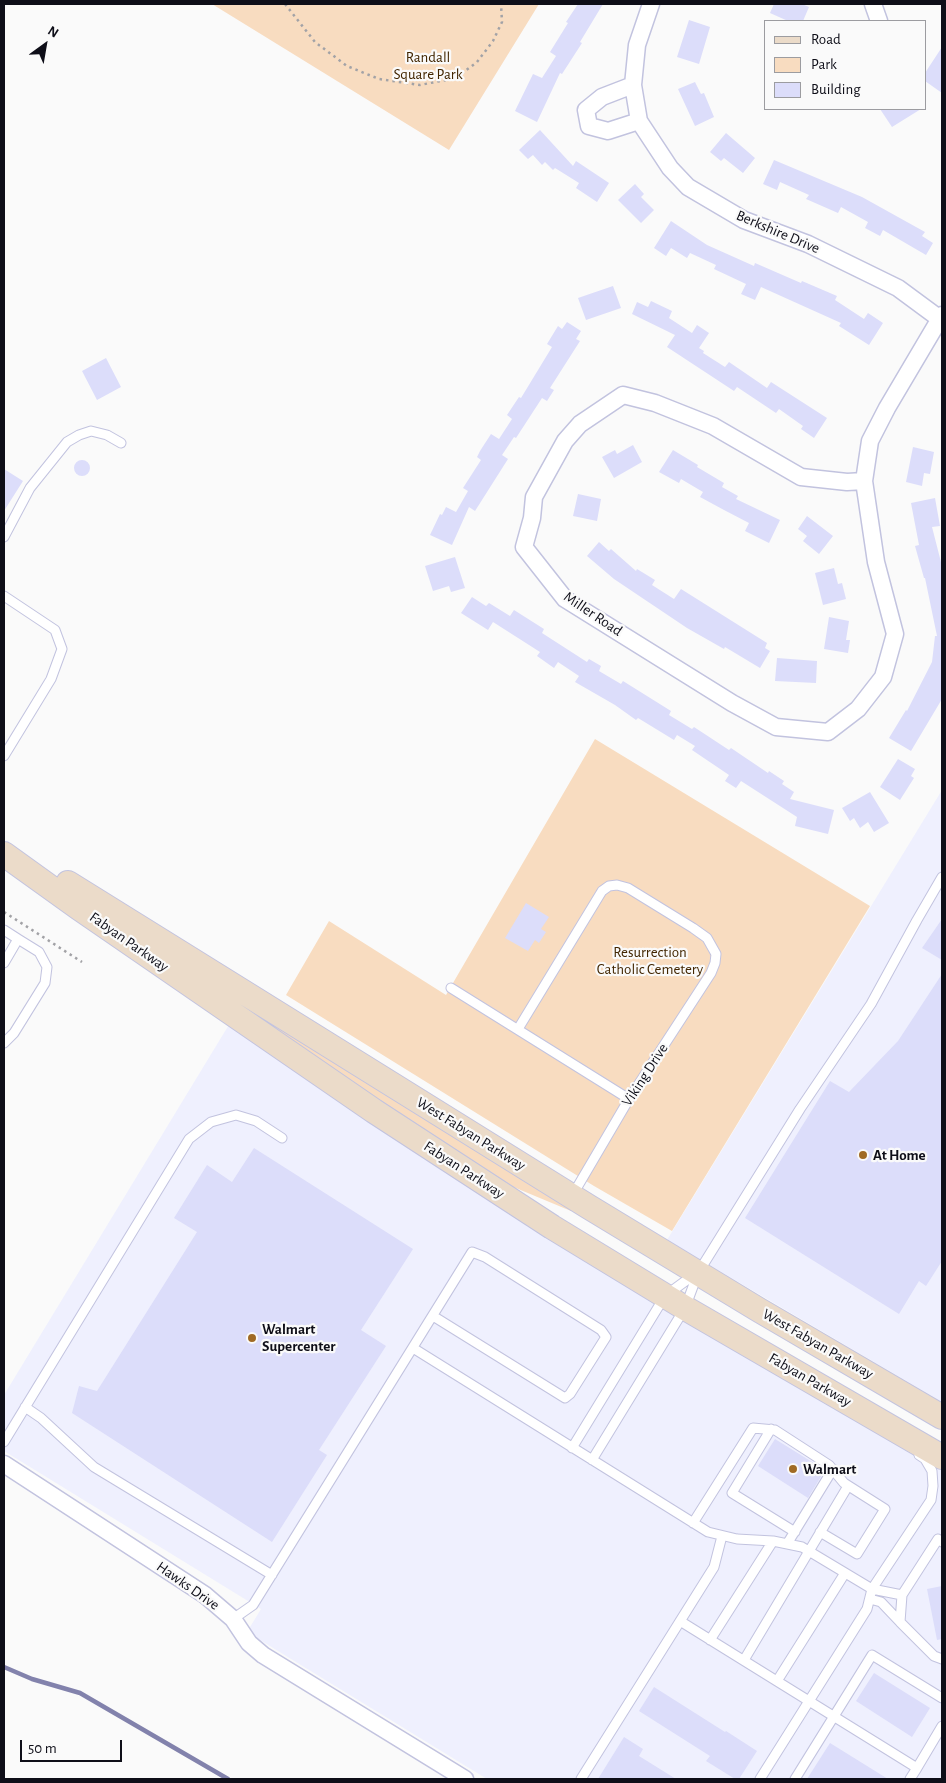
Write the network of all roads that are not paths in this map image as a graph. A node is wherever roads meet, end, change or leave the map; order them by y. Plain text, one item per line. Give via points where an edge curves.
1 (651, 4) edge
2 (873, 4) edge
3 (879, 20) edge
4 (633, 85) junction
5 (639, 121) junction
6 (941, 317) edge
7 (121, 444) dead end
8 (864, 481) junction
9 (4, 537) edge
10 (4, 596) edge
11 (4, 756) edge
12 (4, 846) edge
13 (4, 854) edge
14 (942, 878) edge
15 (4, 930) edge
16 (18, 939) junction
17 (4, 963) edge
18 (451, 988) dead end
19 (518, 1030) junction
20 (4, 1043) edge
21 (630, 1099) junction
22 (282, 1138) dead end
23 (572, 1196) junction
24 (698, 1273) junction
25 (675, 1302) junction
26 (433, 1316) junction
27 (413, 1348) junction
28 (835, 1394) junction
29 (942, 1401) edge
30 (918, 1403) junction
31 (25, 1407) junction
32 (942, 1417) edge
33 (861, 1422) dead end
34 (771, 1429) junction
35 (4, 1442) edge
36 (572, 1448) junction
37 (909, 1450) dead end
38 (942, 1457) edge
39 (592, 1460) junction
40 (4, 1464) edge
41 (833, 1470) junction
42 (846, 1484) junction
43 (693, 1523) junction
44 (795, 1532) junction
45 (820, 1532) junction
46 (722, 1536) junction
47 (940, 1540) edge
48 (773, 1541) junction
49 (787, 1544) junction
50 (808, 1551) junction
51 (845, 1573) junction
52 (272, 1575) junction
53 (872, 1589) junction
54 (902, 1595) junction
55 (870, 1599) junction
56 (233, 1619) junction
57 (680, 1621) junction
58 (900, 1622) junction
59 (710, 1640) junction
60 (942, 1659) edge
61 (744, 1660) junction
62 (777, 1681) junction
63 (942, 1698) edge
64 (809, 1701) junction
65 (834, 1716) junction
66 (942, 1726) edge
67 (917, 1768) junction
68 (465, 1779) edge
69 (581, 1779) edge
70 (760, 1779) edge
71 (795, 1779) edge
72 (910, 1779) edge

1 - 4 street, Berkshire Drive via 637,45
2 - 3 street
4 - 5 street, Berkshire Drive
4 - 5 street via 602,97 586,110 589,126 608,131
5 - 6 street, Berkshire Drive via 670,168 688,187 744,220 808,244 898,288
6 - 8 street, Miller Road via 870,441
7 - 9 lane via 107,435 91,432 68,442 30,488
8 - 8 street, Miller Road via 876,562 895,634 884,677 858,709 828,732 776,728 732,703 566,599 524,547 534,497 565,441 580,424 624,395 655,403 713,426 801,477
10 - 11 lane via 54,630 62,649 51,679
12 - 23 main road, West Fabyan Parkway via 77,888
13 - 25 main road, Fabyan Parkway via 374,1111 552,1227
14 - 24 lane via 871,1004 800,1109
15 - 16 lane
16 - 17 lane
16 - 20 lane via 39,952 47,967 45,982 14,1033
18 - 19 lane
19 - 21 lane
19 - 21 lane, Viking Drive via 602,891 609,886 628,888 694,928 707,938 716,954 716,963
21 - 23 lane, Viking Drive
22 - 31 lane via 256,1121 236,1115 211,1122 189,1140
23 - 24 main road, West Fabyan Parkway
24 - 25 lane
24 - 25 lane
24 - 30 main road, West Fabyan Parkway
25 - 28 main road, Fabyan Parkway
25 - 36 lane
25 - 39 lane
26 - 26 lane via 565,1398 606,1337 601,1330 472,1252
26 - 27 lane
27 - 36 lane
27 - 52 lane
28 - 33 lane
28 - 38 main road, Fabyan Parkway
29 - 30 main road
30 - 32 main road, West Fabyan Parkway
31 - 35 lane
31 - 52 lane via 94,1467
34 - 41 lane via 829,1464
34 - 43 lane via 753,1428
34 - 44 lane via 732,1493
36 - 39 lane
37 - 53 lane via 925,1459 932,1471 931,1500
39 - 43 lane
40 - 56 street, Hawks Drive via 206,1595
41 - 42 lane
41 - 44 lane
42 - 45 lane
42 - 45 lane via 886,1509 857,1554
43 - 46 lane
44 - 49 lane
45 - 50 lane
46 - 48 lane
46 - 57 lane via 714,1567
47 - 54 lane
48 - 49 lane
48 - 59 lane
49 - 50 lane
50 - 51 lane
50 - 61 lane
51 - 53 lane
51 - 62 lane
52 - 56 lane via 253,1605
53 - 54 lane
53 - 55 lane
54 - 58 lane
55 - 58 lane via 881,1602
55 - 64 lane via 867,1609
56 - 68 street, Hawks Drive via 248,1643 263,1655
57 - 59 lane
57 - 69 lane
58 - 60 lane via 934,1656
59 - 61 lane
61 - 62 lane
62 - 64 lane
63 - 65 lane via 872,1655
64 - 65 lane
64 - 70 lane
65 - 67 lane
65 - 71 lane
66 - 67 lane
67 - 72 lane

